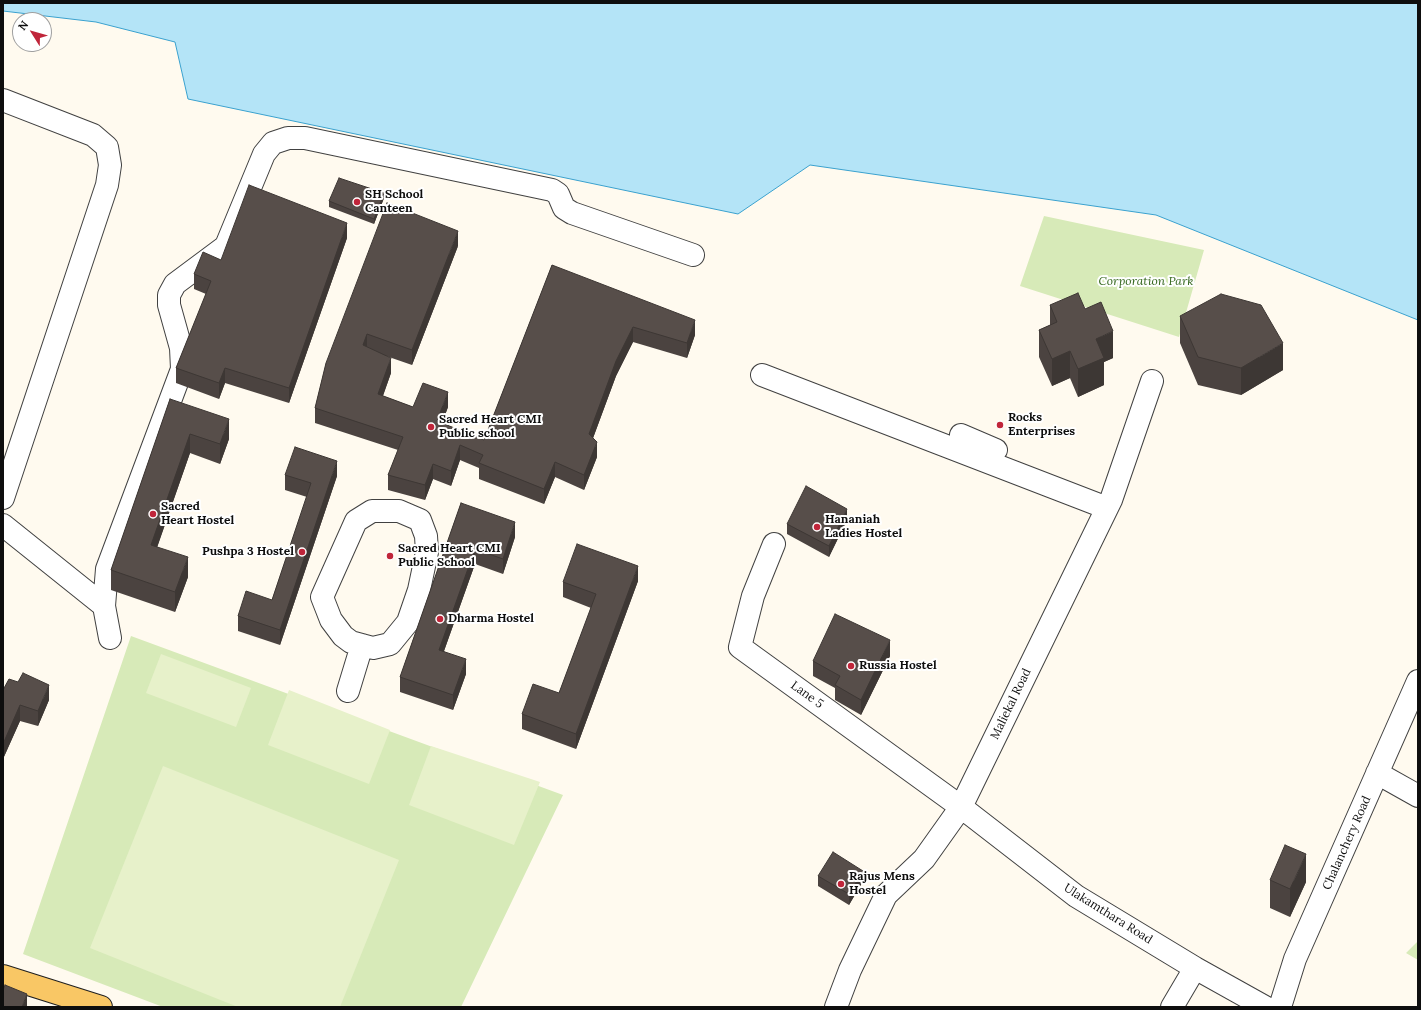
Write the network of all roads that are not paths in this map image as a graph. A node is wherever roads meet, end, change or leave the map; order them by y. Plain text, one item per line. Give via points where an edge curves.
1 (3, 100) edge
2 (693, 255) dead end
3 (762, 375) dead end
4 (1152, 381) dead end
5 (961, 435) dead end
6 (3, 498) edge
7 (1109, 504) junction
8 (3, 525) edge
9 (774, 544) dead end
10 (104, 606) junction
11 (110, 638) dead end
12 (362, 645) junction
13 (1418, 681) edge
14 (348, 691) dead end
15 (1377, 773) junction
16 (1418, 796) edge
17 (961, 807) junction
18 (1196, 968) junction
19 (3, 976) edge
20 (101, 1007) edge
21 (836, 1007) edge
22 (1172, 1007) edge
23 (1265, 1007) edge
24 (1280, 1007) edge

1 - 6 street via 93,135 107,147 110,165 107,185
2 - 10 street via 572,213 564,208 558,194 552,190 305,138 288,138 273,143 264,154 226,246 175,284 168,294 181,348 182,369 107,569
3 - 7 street
4 - 7 street, Maliekal Road
5 - 7 street
7 - 17 street, Maliekal Road
8 - 10 street
9 - 17 street, Lane 5 via 753,596 740,647
10 - 11 street
12 - 12 street via 343,636 331,620 322,597 356,522 372,511 399,511 420,520 426,536 427,552 419,590 408,622 390,644 373,648
12 - 14 street
13 - 15 street, Chalanchery Road
15 - 16 street
15 - 24 street, Chalanchery Road via 1295,959
17 - 18 street, Ulakamthara Road via 1076,896
17 - 21 street, Maliekal Road via 924,859 886,895 850,970
18 - 22 street
18 - 23 street, Ulakamthara Road
19 - 20 main road

